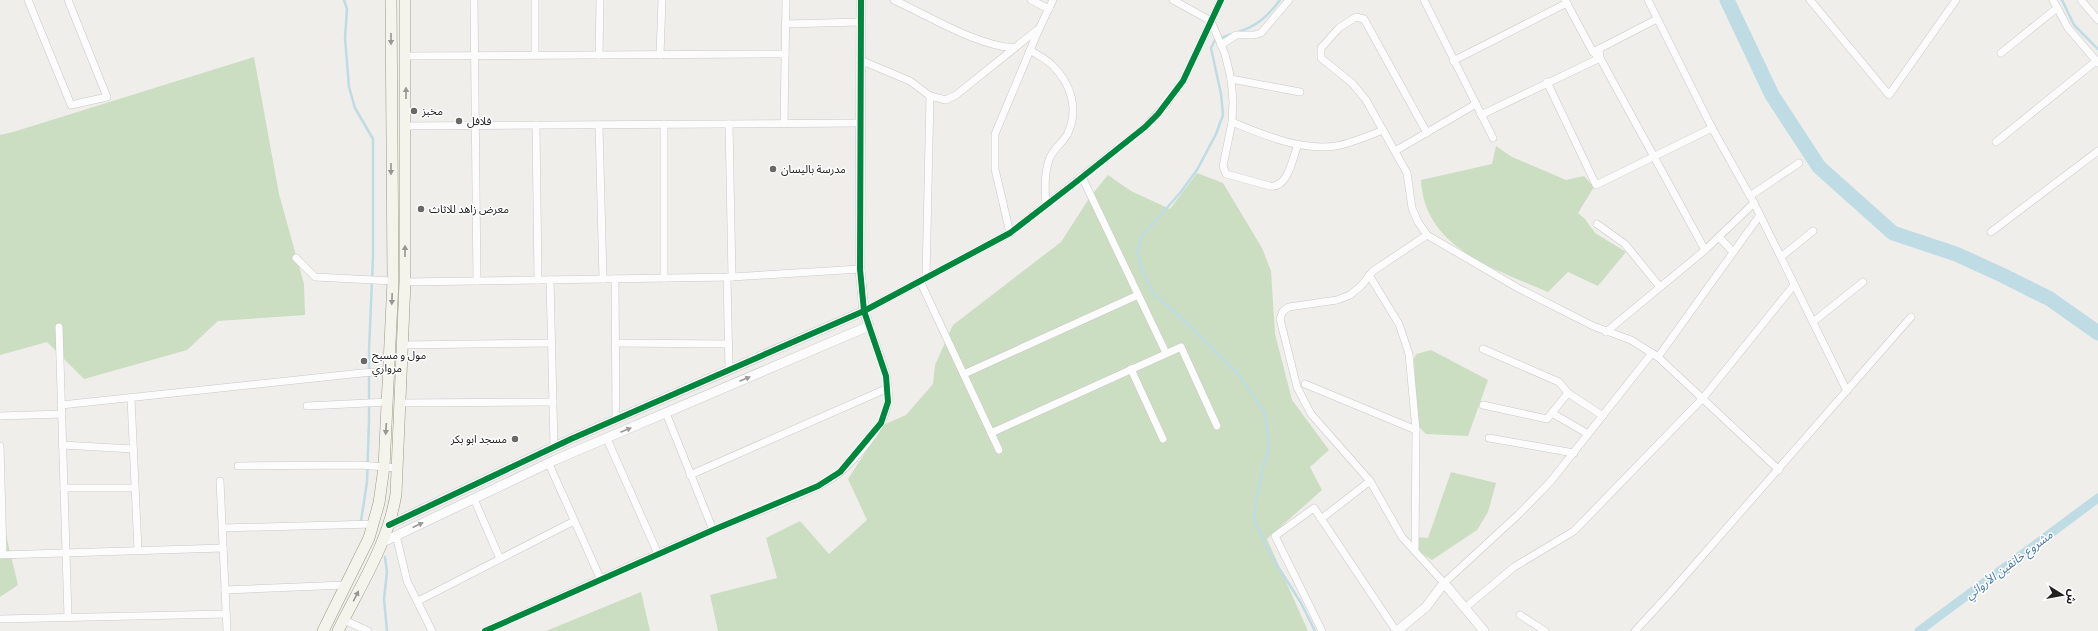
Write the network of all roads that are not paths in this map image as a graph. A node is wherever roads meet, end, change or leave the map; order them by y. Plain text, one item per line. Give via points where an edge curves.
1 (28, 0) edge
2 (68, 0) edge
3 (392, 0) edge
4 (405, 0) edge
5 (474, 0) edge
6 (535, 0) edge
7 (600, 0) edge
8 (662, 0) edge
9 (786, 0) edge
10 (861, 0) edge
11 (894, 0) edge
12 (1031, 0) edge
13 (1053, 0) edge
14 (1173, 0) edge
15 (1221, 0) edge
16 (1289, 0) edge
17 (1433, 0) edge
18 (1648, 0) edge
19 (1810, 0) edge
20 (1956, 0) edge
21 (2053, 0) edge
22 (2081, 0) edge
23 (1566, 1) edge
24 (1425, 2) edge
25 (2057, 8) junction
26 (1049, 9) junction
27 (2097, 17) edge
28 (1657, 19) junction
29 (1211, 20) junction
30 (860, 22) junction
31 (785, 24) junction
32 (1039, 29) junction
33 (1222, 45) junction
34 (1015, 48) junction
35 (1030, 50) junction
36 (1596, 50) junction
37 (2001, 53) dead end
38 (785, 54) junction
39 (535, 55) junction
40 (599, 55) junction
41 (660, 55) junction
42 (406, 56) junction
43 (474, 56) junction
44 (1600, 58) junction
45 (860, 60) junction
46 (1453, 61) junction
47 (2097, 62) edge
48 (1231, 79) junction
49 (1547, 82) junction
50 (1300, 92) dead end
51 (930, 96) junction
52 (1476, 104) junction
53 (1481, 115) junction
54 (1232, 122) junction
55 (860, 123) junction
56 (664, 124) junction
57 (729, 124) junction
58 (784, 124) junction
59 (536, 125) junction
60 (599, 125) junction
61 (406, 126) junction
62 (475, 126) junction
63 (1712, 128) junction
64 (1383, 130) junction
65 (1427, 133) junction
66 (1493, 138) dead end
67 (1996, 142) dead end
68 (1298, 144) junction
69 (2098, 151) edge
70 (1395, 152) junction
71 (1653, 156) junction
72 (1799, 163) dead end
73 (1082, 177) junction
74 (1750, 196) junction
75 (1754, 203) junction
76 (1046, 205) junction
77 (1760, 215) junction
78 (405, 218) junction
79 (392, 219) junction
80 (1597, 224) dead end
81 (1813, 231) dead end
82 (1991, 232) dead end
83 (1010, 233) junction
84 (1427, 235) junction
85 (1719, 236) junction
86 (1705, 250) junction
87 (1733, 252) junction
88 (1781, 257) junction
89 (296, 258) dead end
90 (860, 269) junction
91 (1369, 274) junction
92 (729, 277) junction
93 (664, 278) junction
94 (603, 279) junction
95 (615, 279) junction
96 (923, 279) junction
97 (387, 280) junction
98 (538, 280) junction
99 (550, 280) junction
100 (477, 281) junction
101 (405, 282) junction
102 (1863, 282) dead end
103 (1794, 285) junction
104 (1660, 287) junction
105 (1138, 295) junction
106 (864, 311) junction
107 (1911, 317) dead end
108 (1813, 322) junction
109 (869, 326) junction
110 (59, 327) dead end
111 (1606, 332) junction
112 (552, 343) junction
113 (616, 343) junction
114 (729, 344) junction
115 (402, 345) junction
116 (1484, 349) dead end
117 (1166, 353) junction
118 (1655, 355) junction
119 (1131, 369) junction
120 (729, 370) junction
121 (390, 371) junction
122 (964, 374) junction
123 (1305, 384) dead end
124 (690, 387) junction
125 (888, 388) junction
126 (1847, 391) junction
127 (1568, 393) junction
128 (131, 398) junction
129 (1704, 398) junction
130 (696, 400) junction
131 (382, 402) junction
132 (553, 402) junction
133 (400, 403) junction
134 (61, 405) junction
135 (1483, 405) dead end
136 (307, 406) dead end
137 (666, 413) junction
138 (1552, 413) junction
139 (62, 414) junction
140 (0, 416) edge
141 (1603, 416) junction
142 (616, 419) junction
143 (1217, 426) dead end
144 (1416, 430) junction
145 (991, 433) junction
146 (1588, 434) junction
147 (1489, 438) dead end
148 (571, 439) junction
149 (606, 439) junction
150 (1163, 439) dead end
151 (62, 445) junction
152 (0, 446) edge
153 (554, 447) junction
154 (133, 449) junction
155 (999, 450) dead end
156 (576, 452) junction
157 (1574, 453) junction
158 (548, 464) junction
159 (238, 466) dead end
160 (379, 466) junction
161 (397, 468) junction
162 (1779, 470) junction
163 (690, 475) junction
164 (485, 480) junction
165 (220, 481) dead end
166 (1370, 481) junction
167 (64, 488) junction
168 (135, 488) junction
169 (490, 491) junction
170 (474, 499) junction
171 (1321, 519) junction
172 (574, 521) junction
173 (374, 524) junction
174 (389, 525) junction
175 (222, 528) junction
176 (713, 530) junction
177 (396, 536) junction
178 (383, 542) junction
179 (223, 548) junction
180 (138, 550) junction
181 (1415, 551) junction
182 (66, 552) junction
183 (1, 554) edge
184 (658, 554) junction
185 (500, 559) junction
186 (601, 580) junction
187 (1444, 583) junction
188 (345, 585) junction
189 (225, 590) junction
190 (418, 601) junction
191 (1466, 607) junction
192 (226, 614) junction
193 (1520, 615) dead end
194 (68, 617) junction
195 (0, 619) edge
196 (344, 620) junction
197 (227, 631) edge
198 (323, 631) edge
199 (338, 631) edge
200 (368, 631) edge
201 (432, 631) edge
202 (485, 631) edge
203 (1322, 631) edge
204 (1397, 631) edge
205 (1484, 631) edge
206 (1545, 631) edge
207 (1635, 631) edge

1 - 2 street via 71,105 107,97
3 -> 79 main road
4 - 42 main road
5 - 43 street
6 - 39 street
7 - 40 street
8 - 41 street
9 - 31 street
10 - 30 street
11 - 34 street via 984,42
12 - 26 street
13 - 26 street
14 - 29 street
15 - 29 street
16 - 33 street via 1264,31 1254,35 1236,35
17 - 24 street
18 - 28 street
19 - 20 street via 1889,96
21 - 25 street
22 - 27 street
23 - 36 street
23 - 46 street
24 - 46 street
25 - 37 street
25 - 47 street via 2068,28
26 - 32 street
28 - 36 street
28 - 63 street
29 - 33 street
29 - 73 street via 1183,81 1167,103 1145,126
30 - 31 street
30 - 45 street
31 - 38 street
32 - 34 street
32 - 35 street
33 - 48 street
34 - 51 street via 956,95 946,100
35 - 76 street via 1053,65 1068,87 1073,100 1074,116 1068,134 1057,145 1049,159 1045,179
35 - 83 street via 995,134 995,169
36 - 44 street
38 - 41 street
38 - 58 street
39 - 40 street
39 - 43 street
40 - 41 street
42 - 43 street
61 -> 42 main road
43 - 62 street
44 - 49 street
44 - 71 street
45 - 51 street via 910,81
45 - 55 street
46 - 52 street
47 - 67 street
48 - 50 street
48 - 54 street
49 - 53 street
49 - 71 street via 1596,185
51 - 96 street
52 - 53 street
52 - 65 street
53 - 66 street
54 - 68 street via 1264,135
54 - 68 street via 1223,166 1226,174 1231,176 1270,186 1279,185 1284,180
55 - 58 street
55 - 90 street
56 - 57 street
56 - 60 street
56 - 93 street
57 - 58 street
57 - 92 street
59 - 60 street
59 - 62 street
59 - 98 street
60 - 94 street
61 - 62 street
61 - 78 main road
62 - 100 street
63 - 71 street
63 - 74 street
64 - 65 street via 1357,88 1323,60 1320,54 1321,48 1333,33 1356,17 1364,19
64 - 68 street via 1337,145 1316,147
64 - 70 street
65 - 70 street
69 - 82 street
70 - 84 street via 1407,173 1414,215
71 - 86 street
72 - 74 street
73 - 76 street
73 - 105 street
74 - 75 street
75 - 77 street
75 - 85 street
76 - 83 street
77 - 87 street
77 - 88 street
78 - 79 main road
101 -> 78 main road
79 - 97 main road
80 - 104 street via 1625,244
81 - 88 street
83 - 96 street
84 - 91 street
84 - 111 street via 1518,288
85 - 86 street
85 - 87 street
86 - 104 street
87 - 118 street
88 - 103 street
89 - 97 street via 315,277
90 - 92 street
90 - 106 street
91 - 144 street via 1399,324 1407,343
91 - 166 street via 1361,286 1350,295 1337,300 1289,307 1280,319 1295,380 1303,400 1320,425
92 - 93 street
92 - 114 street
93 - 95 street
94 - 95 street
94 - 99 street
95 - 113 street
96 - 106 street
96 - 122 street
97 -> 121 main road
98 - 99 street
98 - 100 street
99 - 112 street
100 - 101 street
101 - 115 main road
102 - 108 street
103 - 108 street
103 - 129 street
104 - 111 street
105 - 117 street
105 - 122 street
106 - 109 street
106 - 120 street
107 - 126 street
108 - 126 street
109 - 125 street
130 -> 109 street
110 - 134 street
111 - 118 street via 1631,340
112 - 115 street
112 - 132 street
113 - 114 street
113 - 142 street
114 - 120 street
115 - 133 main road
116 - 127 street via 1559,382
117 - 119 street
117 - 143 street via 1181,347
118 - 129 street
118 - 141 street
119 - 145 street
119 - 150 street
120 - 124 street
121 - 128 street
121 - 131 main road
122 - 145 street
123 - 144 street
124 - 130 street
124 - 142 street
125 - 163 street
125 - 176 street via 887,409 881,423 840,472 818,486
126 - 162 street
127 - 138 street
127 - 141 street
128 - 134 street
128 - 154 street
129 - 162 street
129 - 191 street via 1574,531 1514,567
130 - 137 street
131 - 136 street
131 -> 160 main road
132 - 133 street
132 - 153 street
133 - 161 main road
134 - 139 street
135 - 138 street via 1547,419
149 -> 137 street
137 - 163 street
138 - 146 street
139 - 140 street
139 - 151 street
141 - 146 street
142 - 148 street
144 - 181 street
145 - 155 street
146 - 157 street
147 - 157 street
148 - 153 street
148 - 156 street
149 - 156 street
149 - 184 street
151 - 154 street
151 - 167 street
152 - 183 street
153 - 164 street
154 - 168 street
156 - 158 street
157 - 187 street via 1519,514
158 - 169 street
158 - 172 street
159 - 160 street
160 - 161 street
160 - 173 main road
161 - 174 main road via 396,494
162 - 207 street
163 - 176 street
164 - 169 street
164 - 174 street
165 - 175 street
166 - 171 street
166 - 181 street via 1396,529
167 - 168 street
167 - 182 street
168 - 180 street
169 - 170 street
177 -> 170 street
170 - 185 street
171 - 203 street via 1314,508 1276,536
171 - 204 street
172 - 185 street
172 - 186 street
173 - 175 street
173 - 188 main road
174 - 178 main road
175 - 179 street
176 - 184 street
177 - 178 street
177 - 190 street via 407,581
196 -> 178 main road
179 - 180 street
179 - 189 street
180 - 182 street
181 - 187 street
182 - 183 street
182 - 194 street
184 - 186 street
185 - 190 street
186 - 202 street
187 - 191 street
187 - 204 street via 1426,607
188 - 189 street
188 - 198 main road
189 - 192 street
190 - 201 street
191 - 205 street
192 - 194 street
192 - 197 street
193 - 206 street
194 - 195 street
196 - 199 main road
196 - 200 street

